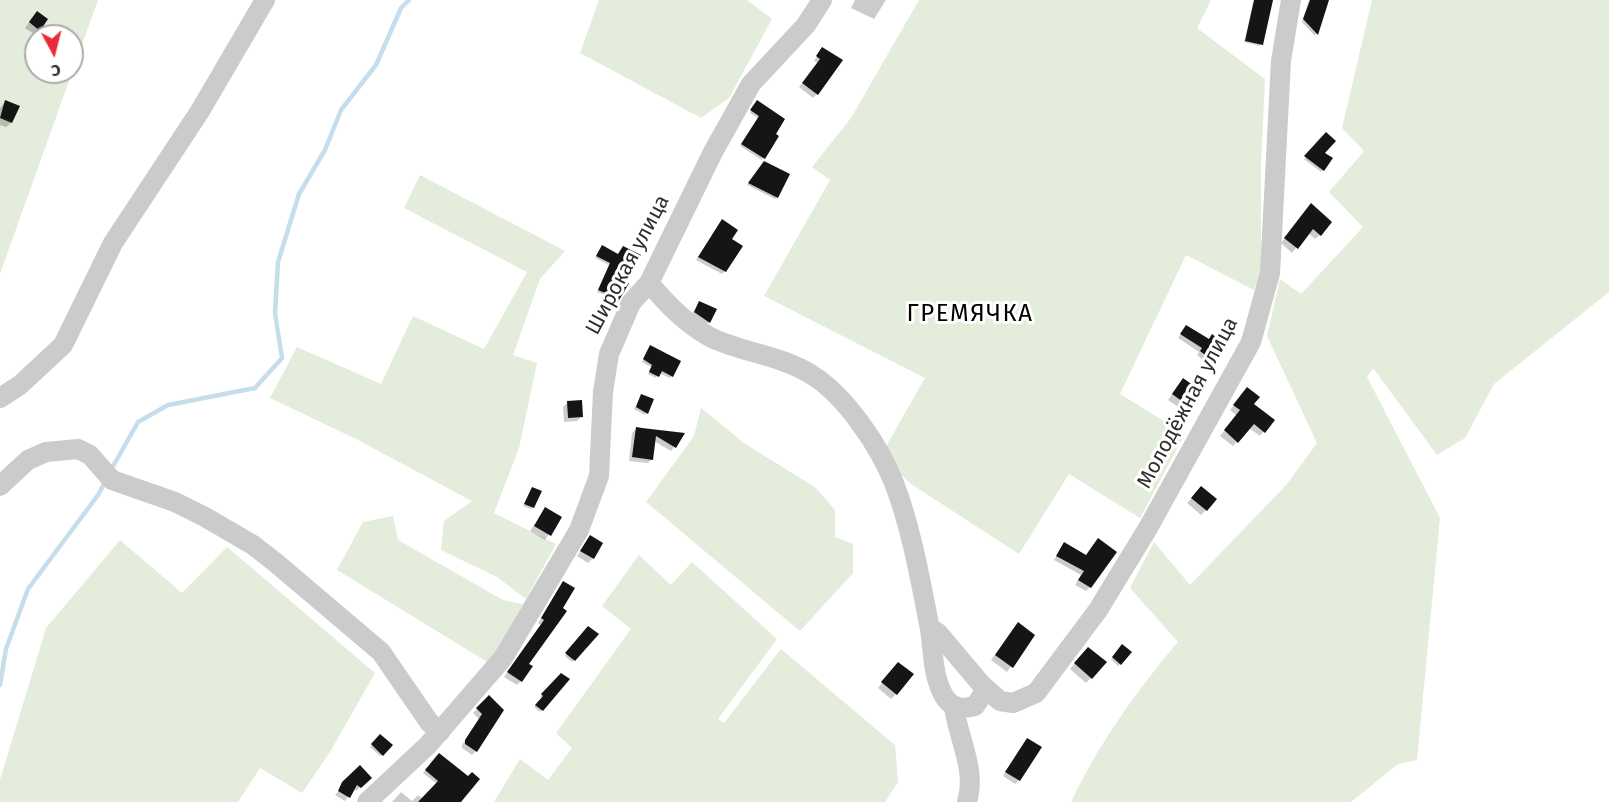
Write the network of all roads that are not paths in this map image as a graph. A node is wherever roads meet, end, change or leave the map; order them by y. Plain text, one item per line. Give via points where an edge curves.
1 (265, 0) edge
2 (822, 0) edge
3 (1291, 0) edge
4 (649, 283) junction
5 (0, 398) edge
6 (0, 486) edge
7 (930, 628) junction
8 (981, 684) junction
9 (954, 707) junction
10 (440, 732) junction
11 (367, 802) edge
12 (967, 802) edge

1 - 5 street via 200,111 113,243 63,345
2 - 4 street, Широкая улица via 806,25 751,84
3 - 8 street, Молодёжная улица via 1281,61 1270,273 1251,342 1098,610 1036,693 1013,703 1000,700
4 - 7 street via 692,326 711,338 813,375 852,415 895,485
4 - 10 street, Широкая улица via 631,303 609,354 599,476 579,530 503,658
6 - 10 street via 28,460 46,452 78,449 90,455 112,480 205,517 253,545 381,652
7 - 8 street
7 - 9 street via 930,648 938,679
8 - 9 street via 985,691 975,706
9 - 12 street via 968,763
10 - 11 street, Широкая улица

